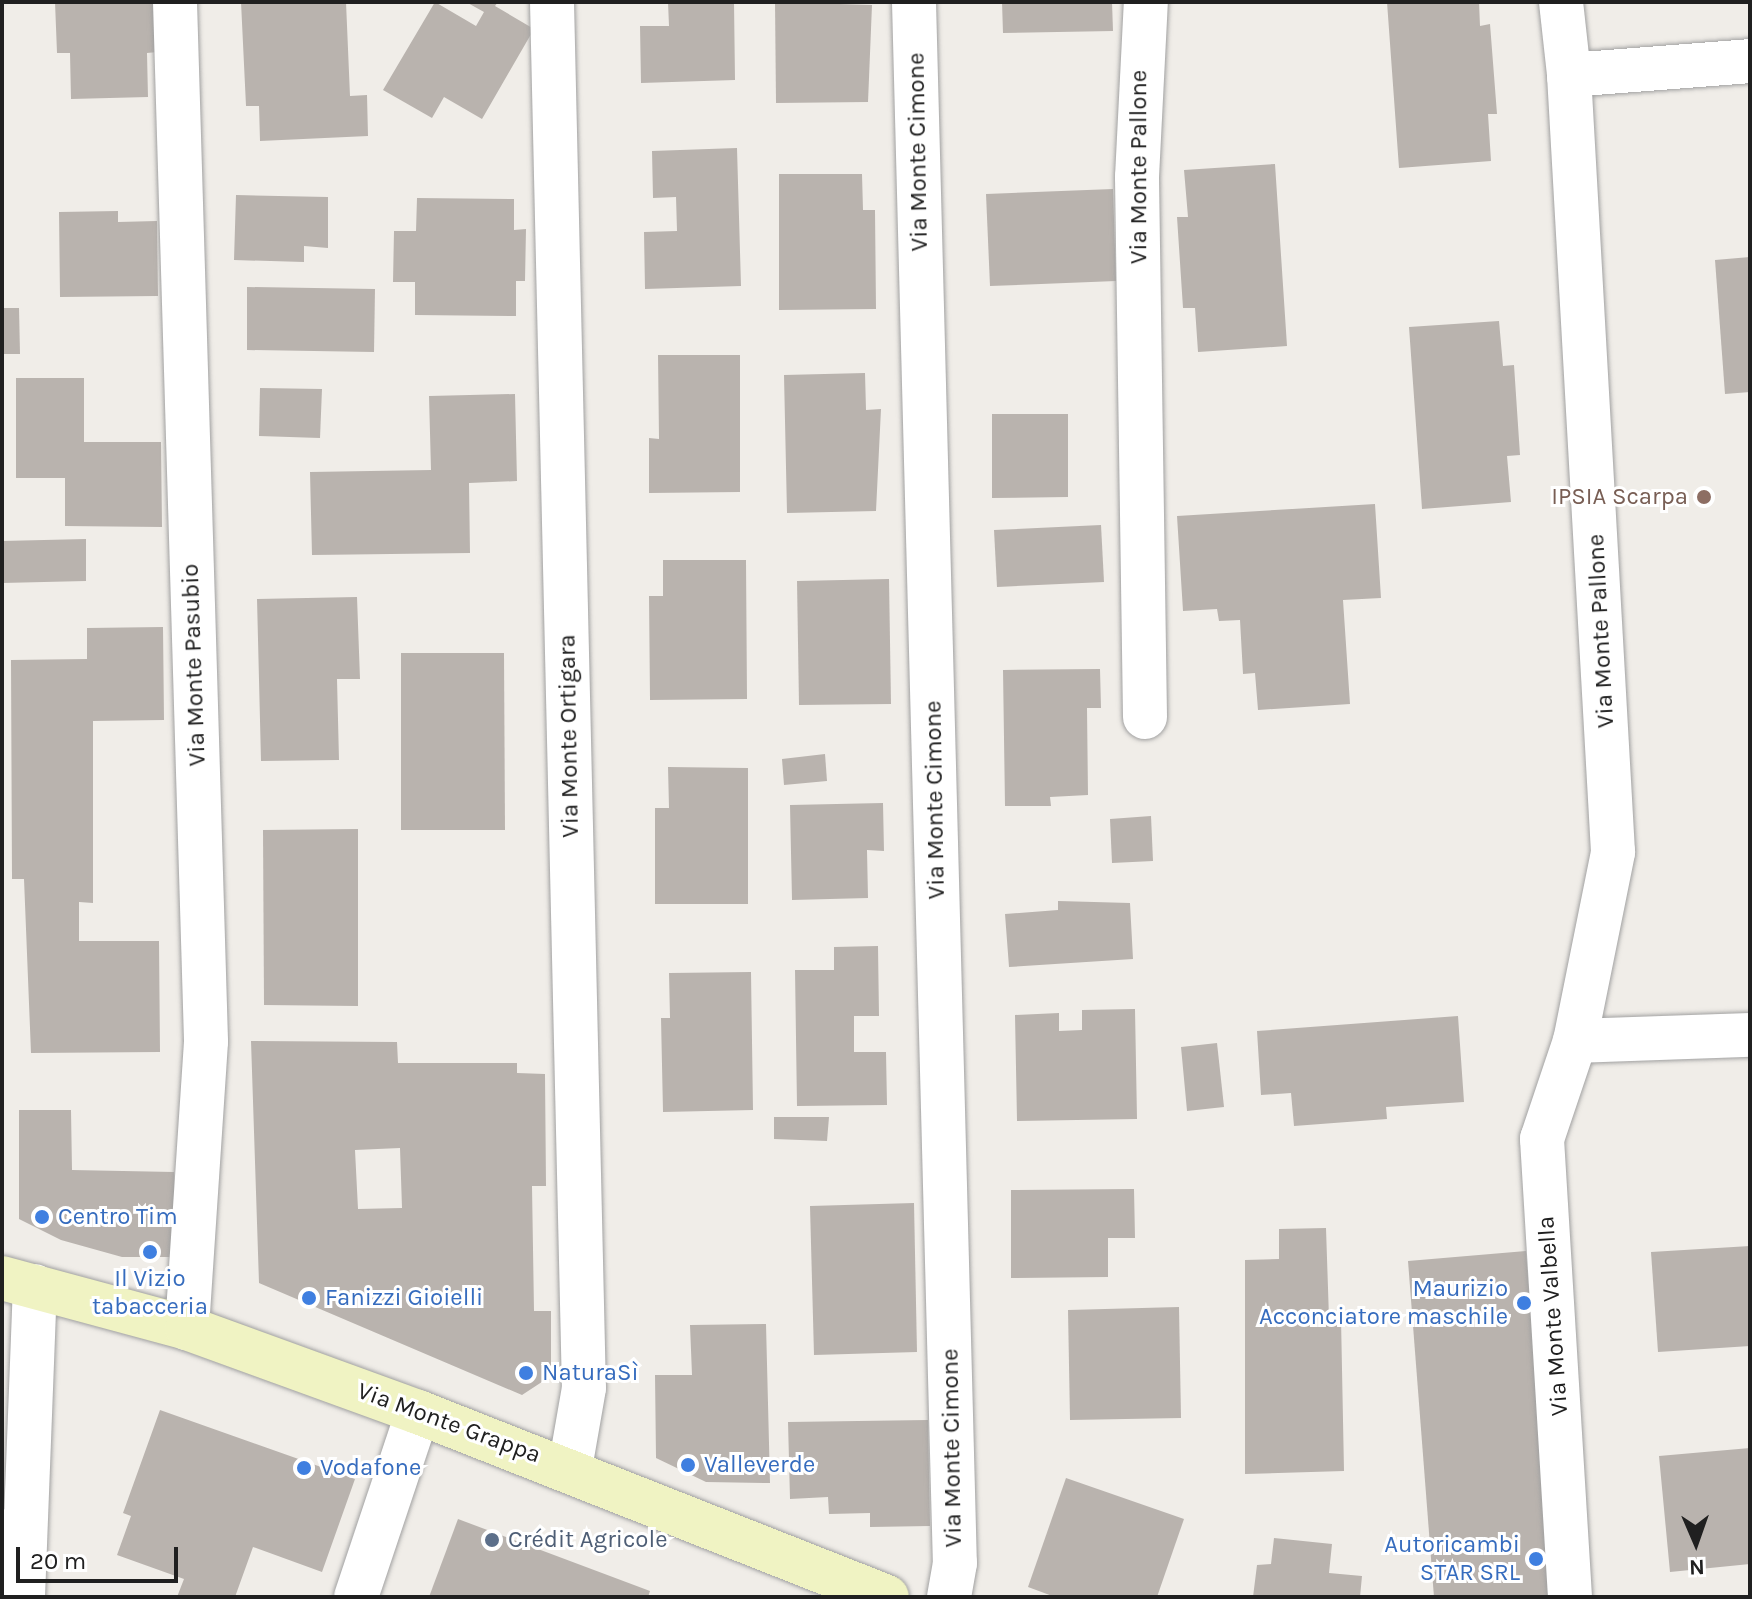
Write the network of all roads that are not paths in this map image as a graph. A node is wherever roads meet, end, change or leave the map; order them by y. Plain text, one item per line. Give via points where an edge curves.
1 (175, 2) edge
2 (552, 2) edge
3 (914, 2) edge
4 (1146, 2) edge
5 (1561, 2) edge
6 (1750, 61) edge
7 (1569, 75) junction
8 (1145, 717) dead end
9 (1750, 1035) edge
10 (1575, 1041) junction
11 (19, 1282) edge
12 (187, 1328) junction
13 (418, 1412) junction
14 (570, 1468) junction
15 (2, 1522) edge
16 (16, 1597) edge
17 (23, 1597) edge
18 (356, 1597) edge
19 (887, 1597) edge
20 (949, 1597) edge
21 (1570, 1597) edge

1 - 12 street, Via Monte Pasubio via 206,1042
2 - 14 street, Via Monte Ortigara via 584,1388
3 - 20 street, Via Monte Cimone via 955,1563
4 - 8 street, Via Monte Pallone via 1137,177
5 - 7 street, Via Monte Pallone
6 - 7 street
7 - 10 street, Via Monte Pallone via 1613,852
9 - 10 street
10 - 21 street, Via Monte Valbella via 1542,1139
11 - 12 main road, Via Monte Grappa
11 - 17 street
12 - 13 main road, Via Monte Grappa
13 - 14 main road, Via Monte Grappa
13 - 18 street
14 - 19 main road, Via Monte Grappa
15 - 16 lane

